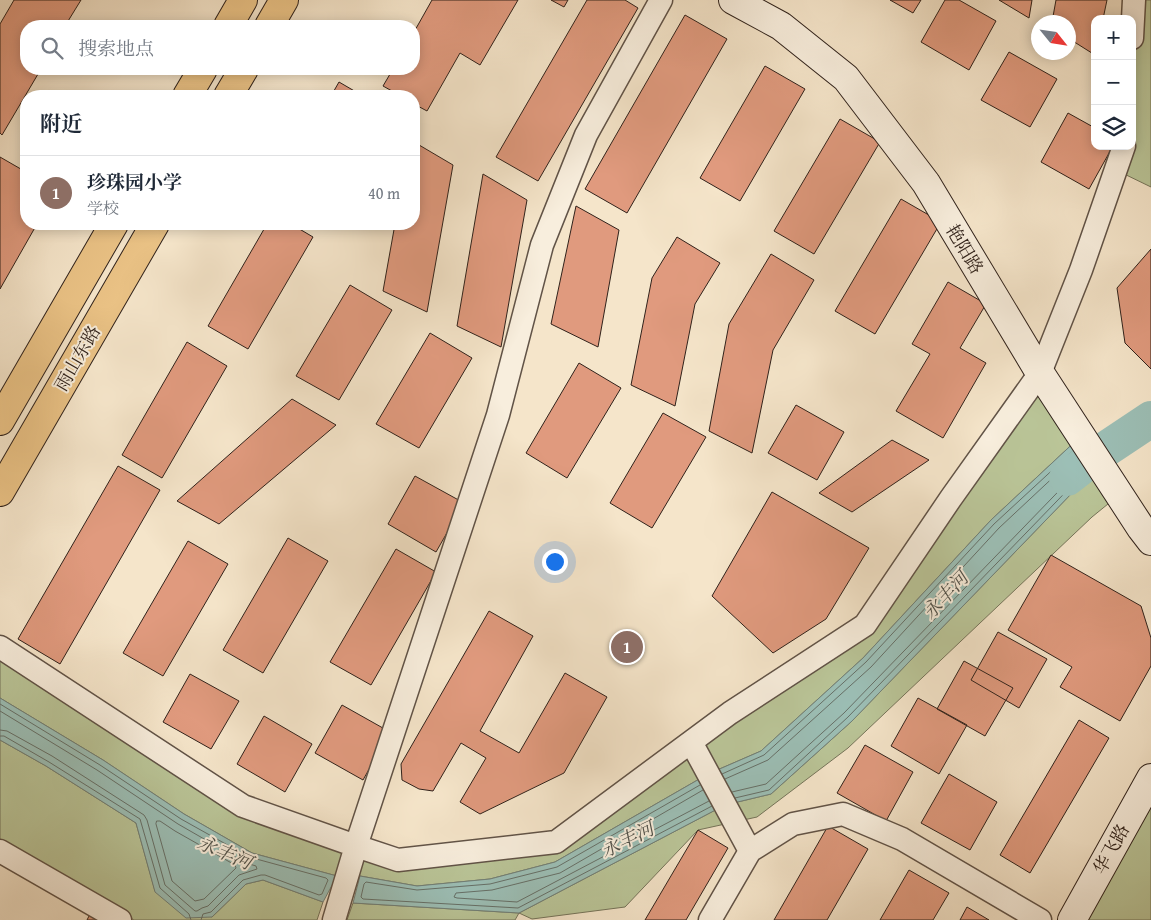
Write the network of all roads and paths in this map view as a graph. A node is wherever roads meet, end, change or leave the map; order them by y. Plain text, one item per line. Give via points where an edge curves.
1 (243, 0) edge
2 (284, 0) edge
3 (662, 0) edge
4 (733, 0) edge
5 (1134, 0) edge
6 (1133, 15) edge
7 (231, 20) edge
8 (272, 20) edge
9 (199, 75) edge
10 (240, 75) edge
11 (191, 90) edge
12 (232, 90) edge
13 (1123, 150) edge
14 (111, 230) edge
15 (152, 230) edge
16 (1040, 373) junction
17 (0, 421) edge
18 (0, 492) edge
19 (1151, 541) edge
20 (0, 647) edge
21 (691, 742) junction
22 (1151, 778) edge
23 (356, 846) junction
24 (0, 851) edge
25 (750, 851) junction
26 (120, 920) edge
27 (334, 920) edge
28 (710, 920) edge
29 (1040, 920) edge
30 (1072, 920) edge

1 - 7 main road
2 - 8 main road
3 - 23 street via 586,134 542,245 498,415
4 - 16 street, 艳阳路 via 781,26 846,78 926,183
5 - 6 street
9 - 11 main road
10 - 12 main road
13 - 16 street via 1081,270
14 - 17 main road, 雨山东路
15 - 18 main road, 雨山东路
16 - 19 street, 艳阳路
16 - 21 street via 866,625
20 - 23 street via 243,806
21 - 23 street via 556,842 398,860
21 - 25 street
22 - 30 street, 华飞路
23 - 27 street
24 - 26 street
25 - 28 street
25 - 29 street via 793,824 843,814 902,839

